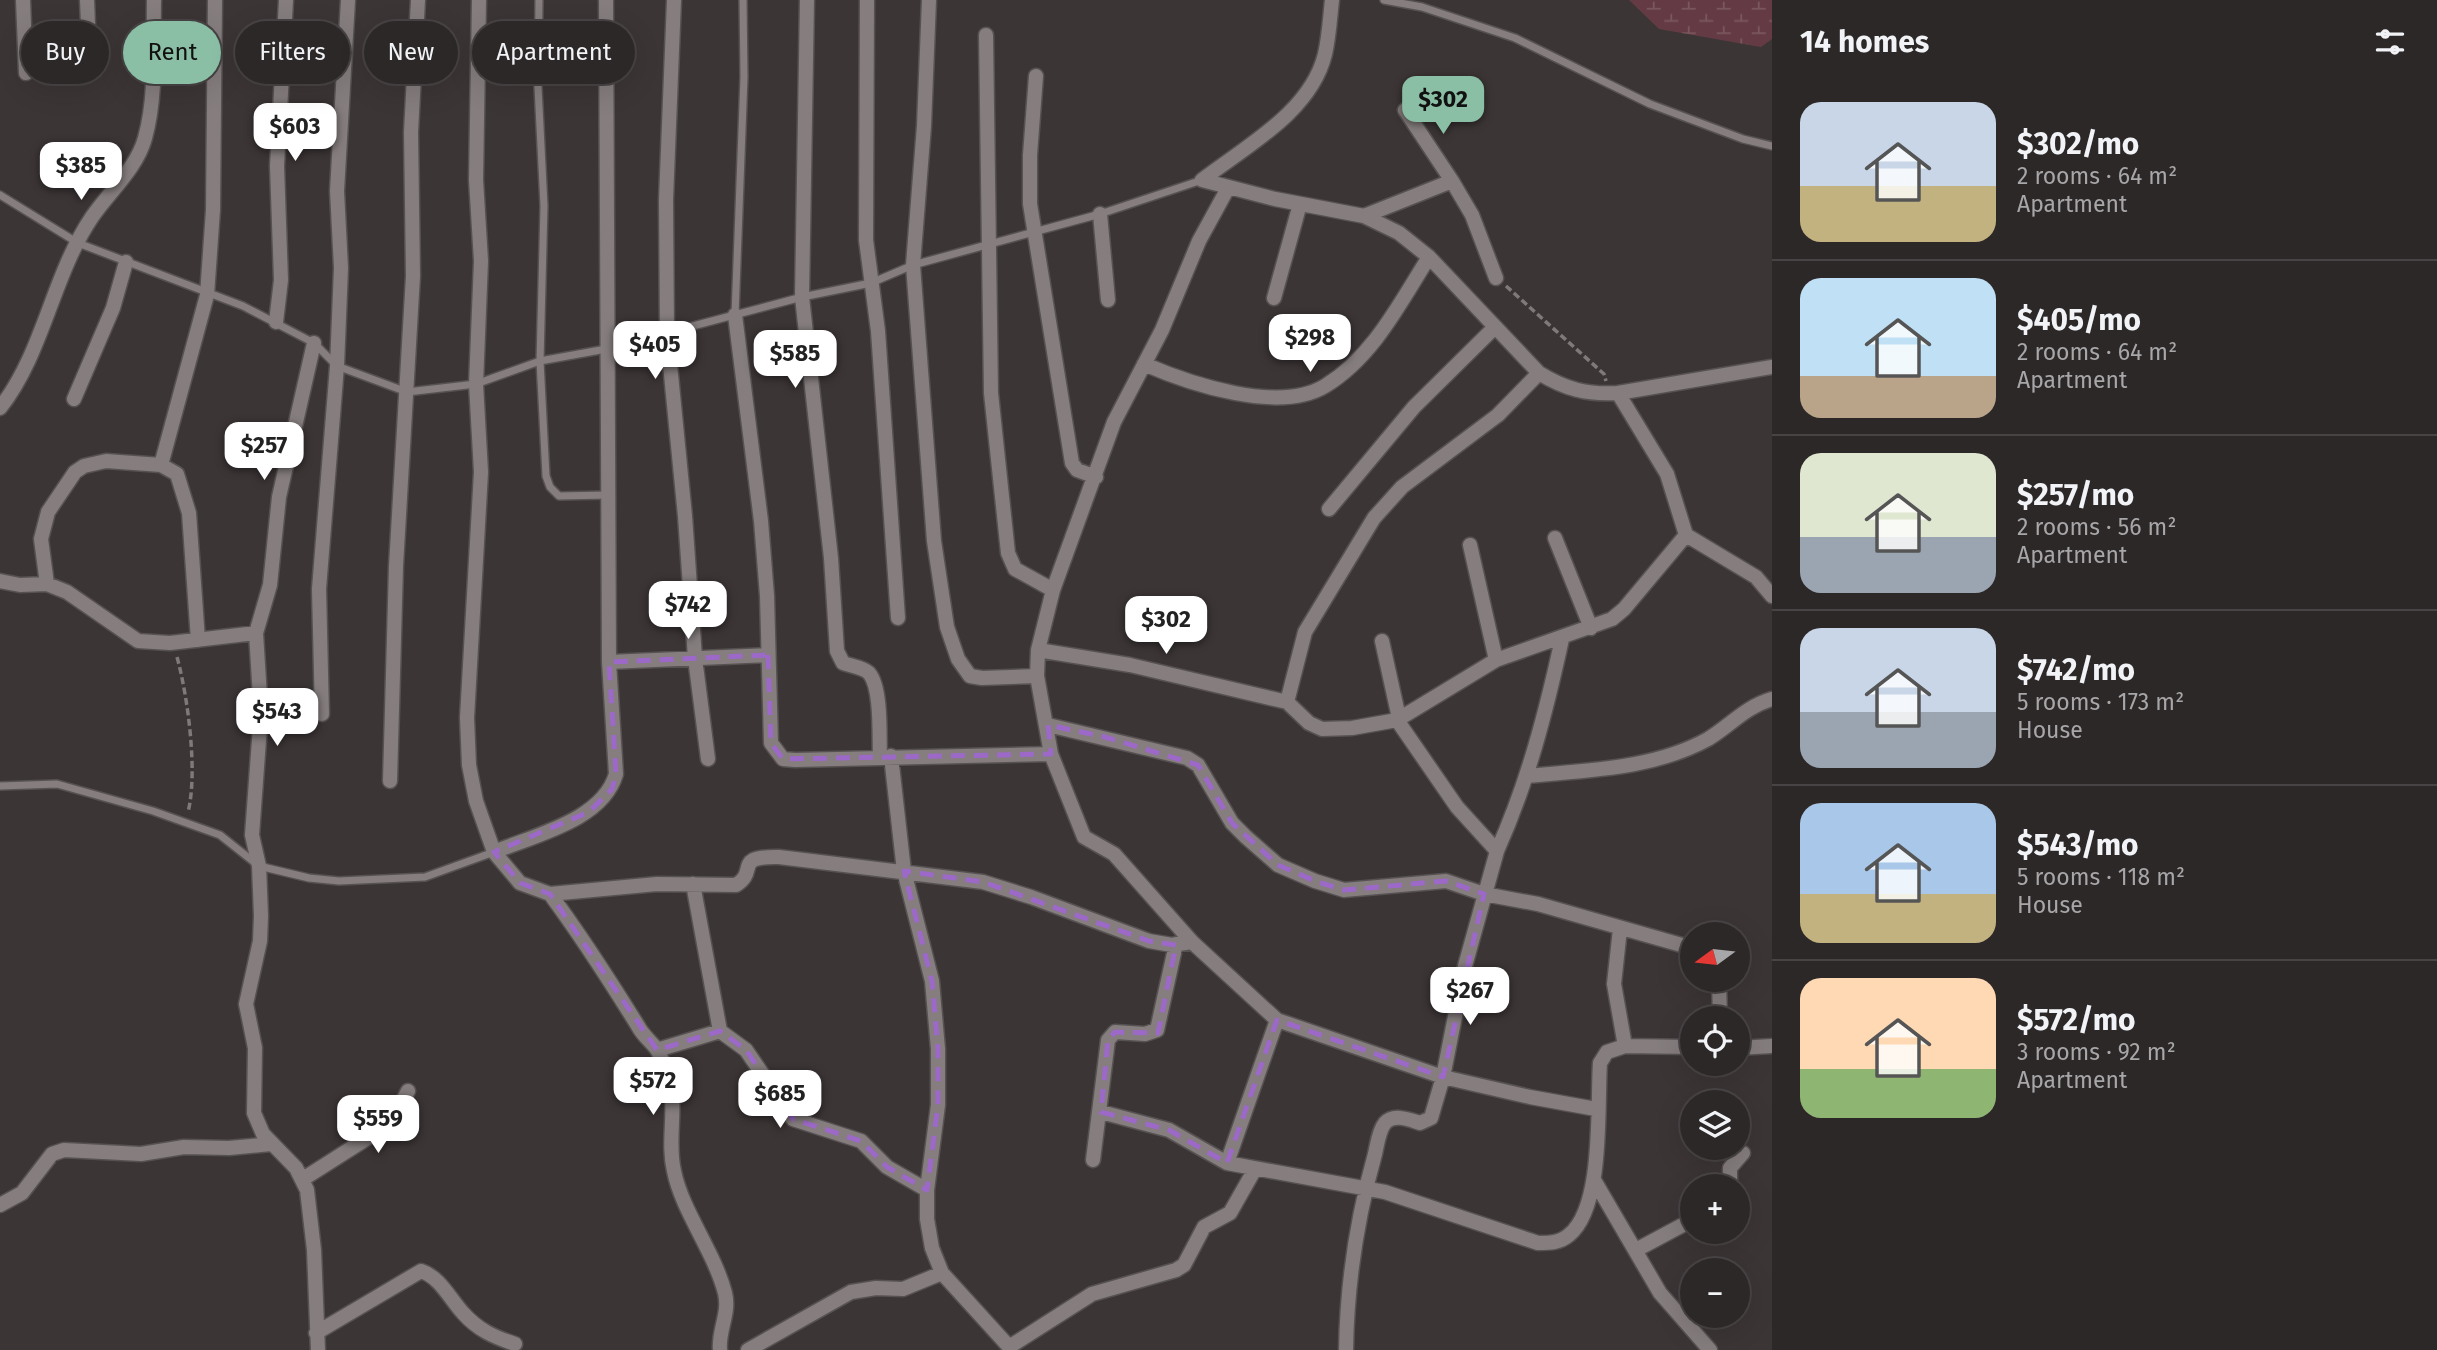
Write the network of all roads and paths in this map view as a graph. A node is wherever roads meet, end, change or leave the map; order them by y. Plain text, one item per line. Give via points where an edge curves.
1 (23, 0) edge
2 (87, 0) edge
3 (154, 0) edge
4 (215, 0) edge
5 (286, 0) edge
6 (348, 0) edge
7 (418, 0) edge
8 (479, 0) edge
9 (539, 0) edge
10 (606, 0) edge
11 (674, 0) edge
12 (743, 0) edge
13 (807, 0) edge
14 (867, 0) edge
15 (929, 0) edge
16 (1332, 0) edge
17 (1384, 0) edge
18 (24, 21) edge
19 (88, 21) edge
20 (986, 35) dead end
21 (1036, 76) dead end
22 (1405, 110) dead end
23 (1772, 146) edge
24 (1202, 180) junction
25 (1452, 181) junction
26 (1228, 188) junction
27 (0, 195) edge
28 (1300, 204) junction
29 (1100, 214) junction
30 (1364, 216) junction
31 (1036, 232) junction
32 (78, 243) junction
33 (989, 244) junction
34 (1429, 257) junction
35 (127, 262) junction
36 (913, 265) junction
37 (1496, 278) joint
38 (871, 283) junction
39 (208, 295) junction
40 (802, 297) junction
41 (1274, 298) dead end
42 (1108, 300) dead end
43 (735, 315) junction
44 (276, 322) junction
45 (1494, 328) junction
46 (667, 334) junction
47 (314, 343) junction
48 (606, 349) junction
49 (540, 361) junction
50 (1144, 364) junction
51 (337, 366) junction
52 (1772, 367) edge
53 (1539, 373) junction
54 (476, 384) junction
55 (407, 392) junction
56 (1614, 393) junction
57 (74, 399) dead end
58 (0, 408) edge
59 (161, 465) junction
60 (1096, 477) junction
61 (609, 495) junction
62 (1329, 509) dead end
63 (1686, 535) junction
64 (1555, 538) dead end
65 (1470, 545) dead end
66 (0, 581) edge
67 (47, 584) junction
68 (1053, 590) junction
69 (1772, 596) edge
70 (898, 618) dead end
71 (1591, 628) junction
72 (256, 633) junction
73 (1562, 639) junction
74 (198, 640) junction
75 (1382, 641) dead end
76 (173, 643) junction
77 (1038, 650) junction
78 (768, 655) junction
79 (695, 658) junction
80 (1496, 660) junction
81 (609, 662) junction
82 (1037, 676) junction
83 (1772, 699) edge
84 (1287, 702) junction
85 (322, 714) dead end
86 (1398, 719) junction
87 (1048, 725) junction
88 (1051, 754) junction
89 (886, 756) junction
90 (708, 759) dead end
91 (1527, 776) junction
92 (390, 781) dead end
93 (0, 786) edge
94 (186, 821) junction
95 (1497, 851) junction
96 (494, 852) junction
97 (259, 866) junction
98 (904, 871) junction
99 (693, 884) junction
100 (550, 894) junction
101 (1484, 894) junction
102 (1620, 929) junction
103 (1192, 942) junction
104 (1176, 944) junction
105 (1680, 945) edge
106 (1278, 1020) junction
107 (720, 1031) junction
108 (1625, 1046) junction
109 (1772, 1046) edge
110 (1680, 1047) edge
111 (1750, 1047) edge
112 (657, 1050) junction
113 (1443, 1077) junction
114 (408, 1091) dead end
115 (1596, 1109) junction
116 (1101, 1112) junction
117 (271, 1143) junction
118 (1093, 1160) dead end
119 (1227, 1163) junction
120 (1255, 1169) junction
121 (303, 1179) junction
122 (1594, 1180) junction
123 (1366, 1188) junction
124 (926, 1190) junction
125 (0, 1205) edge
126 (1680, 1226) edge
127 (1636, 1250) junction
128 (942, 1273) junction
129 (316, 1333) junction
130 (515, 1344) dead end
131 (1004, 1346) edge
132 (318, 1350) edge
133 (720, 1350) edge
134 (748, 1350) edge
135 (1346, 1350) edge
136 (1710, 1350) edge

1 - 18 street
2 - 19 street
3 - 32 street via 146,137 139,156
4 - 39 street
5 - 44 street via 277,166 281,280
6 - 51 street via 337,191 341,268
7 - 55 street
8 - 54 street via 476,180 481,261
9 - 49 lane via 544,206
10 - 48 street
11 - 46 street via 666,200
12 - 43 lane
13 - 40 street
14 - 38 street via 866,240
15 - 36 street
16 - 24 street via 1325,55 1302,99
17 - 23 lane via 1422,7 1515,38 1650,104
20 - 33 street
21 - 31 street via 1030,204
22 - 25 street
24 - 26 street
24 - 29 lane
25 - 30 street
25 - 37 street via 1472,215
26 - 28 street
26 - 50 street
27 - 32 lane
28 - 30 street
28 - 41 street
29 - 31 lane
29 - 42 street
30 - 34 street via 1399,233
31 - 33 lane
31 - 60 street via 1072,463 1077,470
32 - 35 lane
32 - 58 street via 24,372
33 - 36 lane
33 - 68 street via 991,393 1008,553 1014,569
34 - 45 street
34 - 50 street via 1370,346 1312,392 1281,397 1220,390
35 - 39 lane
35 - 57 street via 113,308
36 - 38 lane
36 - 82 street via 934,541 947,627 958,659 970,676
37 - 56 path via 1604,374
38 - 40 lane
38 - 70 street
39 - 44 lane
39 - 59 street
40 - 43 lane
40 - 89 street via 831,558 836,651 843,663 864,669 872,677
43 - 46 lane
43 - 78 street via 756,466
44 - 47 lane
45 - 53 street
45 - 62 street via 1414,407
46 - 48 lane
46 - 79 street
47 - 51 lane
47 - 72 street via 279,497 270,585
48 - 49 lane
48 - 61 street
49 - 54 lane
49 - 61 lane via 550,487 559,496
50 - 60 street via 1114,422
51 - 55 lane
51 - 85 street via 319,589
52 - 56 street
53 - 56 street via 1582,393
53 - 84 street via 1498,415 1402,487 1374,518 1305,632
54 - 55 lane
54 - 96 street via 481,472 467,718 475,802
55 - 92 street
56 - 63 street via 1667,474
59 - 67 street via 106,461 75,472 48,512 41,539
59 - 74 street via 177,474 189,513
60 - 68 street
61 - 81 street
63 - 69 street via 1756,577
63 - 71 street via 1624,609
64 - 71 street
65 - 80 street
66 - 67 street
67 - 76 street via 68,593 125,635
68 - 77 street
71 - 73 street
72 - 74 street
72 - 97 street via 261,713 252,835
73 - 80 street
73 - 91 street
74 - 76 street
75 - 86 street
76 - 94 path via 185,697 192,774
77 - 82 street
77 - 84 street via 1130,665
78 - 79 street
78 - 89 street via 769,728 775,752 783,759
79 - 81 street
79 - 90 street
80 - 86 street
81 - 96 street via 616,774 612,789 589,812
82 - 87 street
83 - 91 street via 1747,708 1707,739 1660,757 1615,768
84 - 86 street via 1322,729
86 - 95 street via 1457,807
87 - 88 street
87 - 101 street via 1172,754 1198,765 1239,830 1278,865 1315,881 1344,890 1446,881
88 - 89 street
88 - 103 street via 1084,837 1114,854
89 - 98 street
91 - 95 street
93 - 94 lane via 73,787
94 - 97 lane via 220,835
95 - 101 street
96 - 97 lane via 425,877 377,880 309,878
96 - 100 street via 520,883
97 - 117 street via 260,942 246,1004 255,1048 254,1113
98 - 99 street via 762,856 749,862 743,880 736,885
98 - 104 street via 983,882 1149,941
98 - 124 street via 932,981 938,1049 938,1105
99 - 100 street
99 - 107 street
100 - 112 street
101 - 102 street via 1538,904
101 - 113 street
102 - 105 street
102 - 108 street via 1614,985
103 - 104 street
103 - 106 street
104 - 116 street via 1157,1030 1115,1032 1108,1040
106 - 113 street
106 - 119 street
107 - 112 street
107 - 124 street via 746,1050 793,1119 861,1141 887,1167
108 - 110 street
108 - 115 street via 1607,1052 1600,1063
109 - 111 street
112 - 133 street via 672,1097 674,1174 725,1293
113 - 115 street
113 - 123 street via 1431,1118 1420,1123 1399,1118 1385,1123
114 - 121 street via 400,1111 384,1129
115 - 122 street
116 - 118 street
116 - 119 street via 1169,1130
117 - 121 street
117 - 125 street via 141,1154 64,1150 52,1154 22,1193
119 - 120 street
120 - 123 street
120 - 131 street via 1230,1213 1204,1227 1184,1265 1092,1294
121 - 129 street via 314,1250
122 - 123 street via 1577,1226 1553,1243 1538,1243
122 - 127 street
123 - 135 street via 1347,1305
124 - 128 street via 932,1248
126 - 127 street
127 - 136 street via 1660,1293
128 - 131 street
128 - 134 street via 903,1289 850,1292
129 - 130 street via 421,1271 437,1280 480,1329
129 - 132 street

